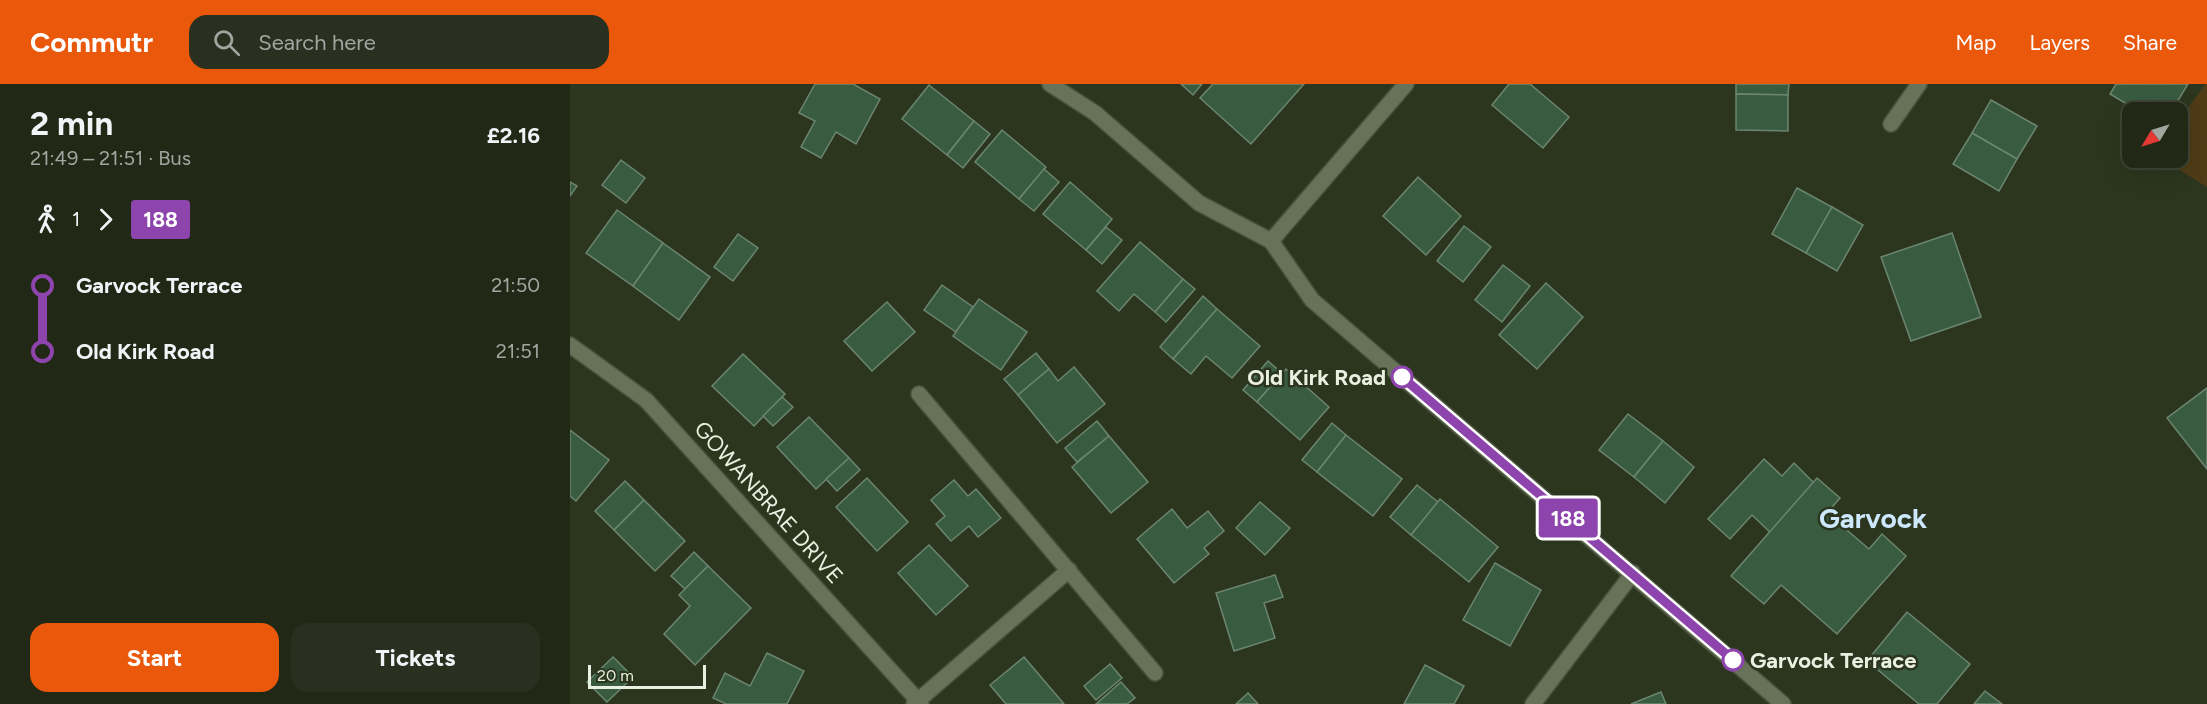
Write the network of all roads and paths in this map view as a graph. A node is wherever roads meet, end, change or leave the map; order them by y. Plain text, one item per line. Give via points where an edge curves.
1 (1050, 84) edge
2 (1406, 84) edge
3 (1918, 84) edge
4 (1891, 124) dead end
5 (1271, 241) junction
6 (570, 345) edge
7 (919, 394) dead end
8 (1069, 570) junction
9 (1633, 573) junction
10 (1155, 673) dead end
11 (918, 703) edge
12 (1533, 704) edge
13 (1783, 704) edge

1 - 5 street via 1095,113 1199,203
2 - 5 street
3 - 4 street
5 - 9 street via 1312,300
6 - 11 street, GOWANBRAE DRIVE via 646,400
7 - 8 street
8 - 10 street
8 - 11 street
9 - 12 street
9 - 13 street

